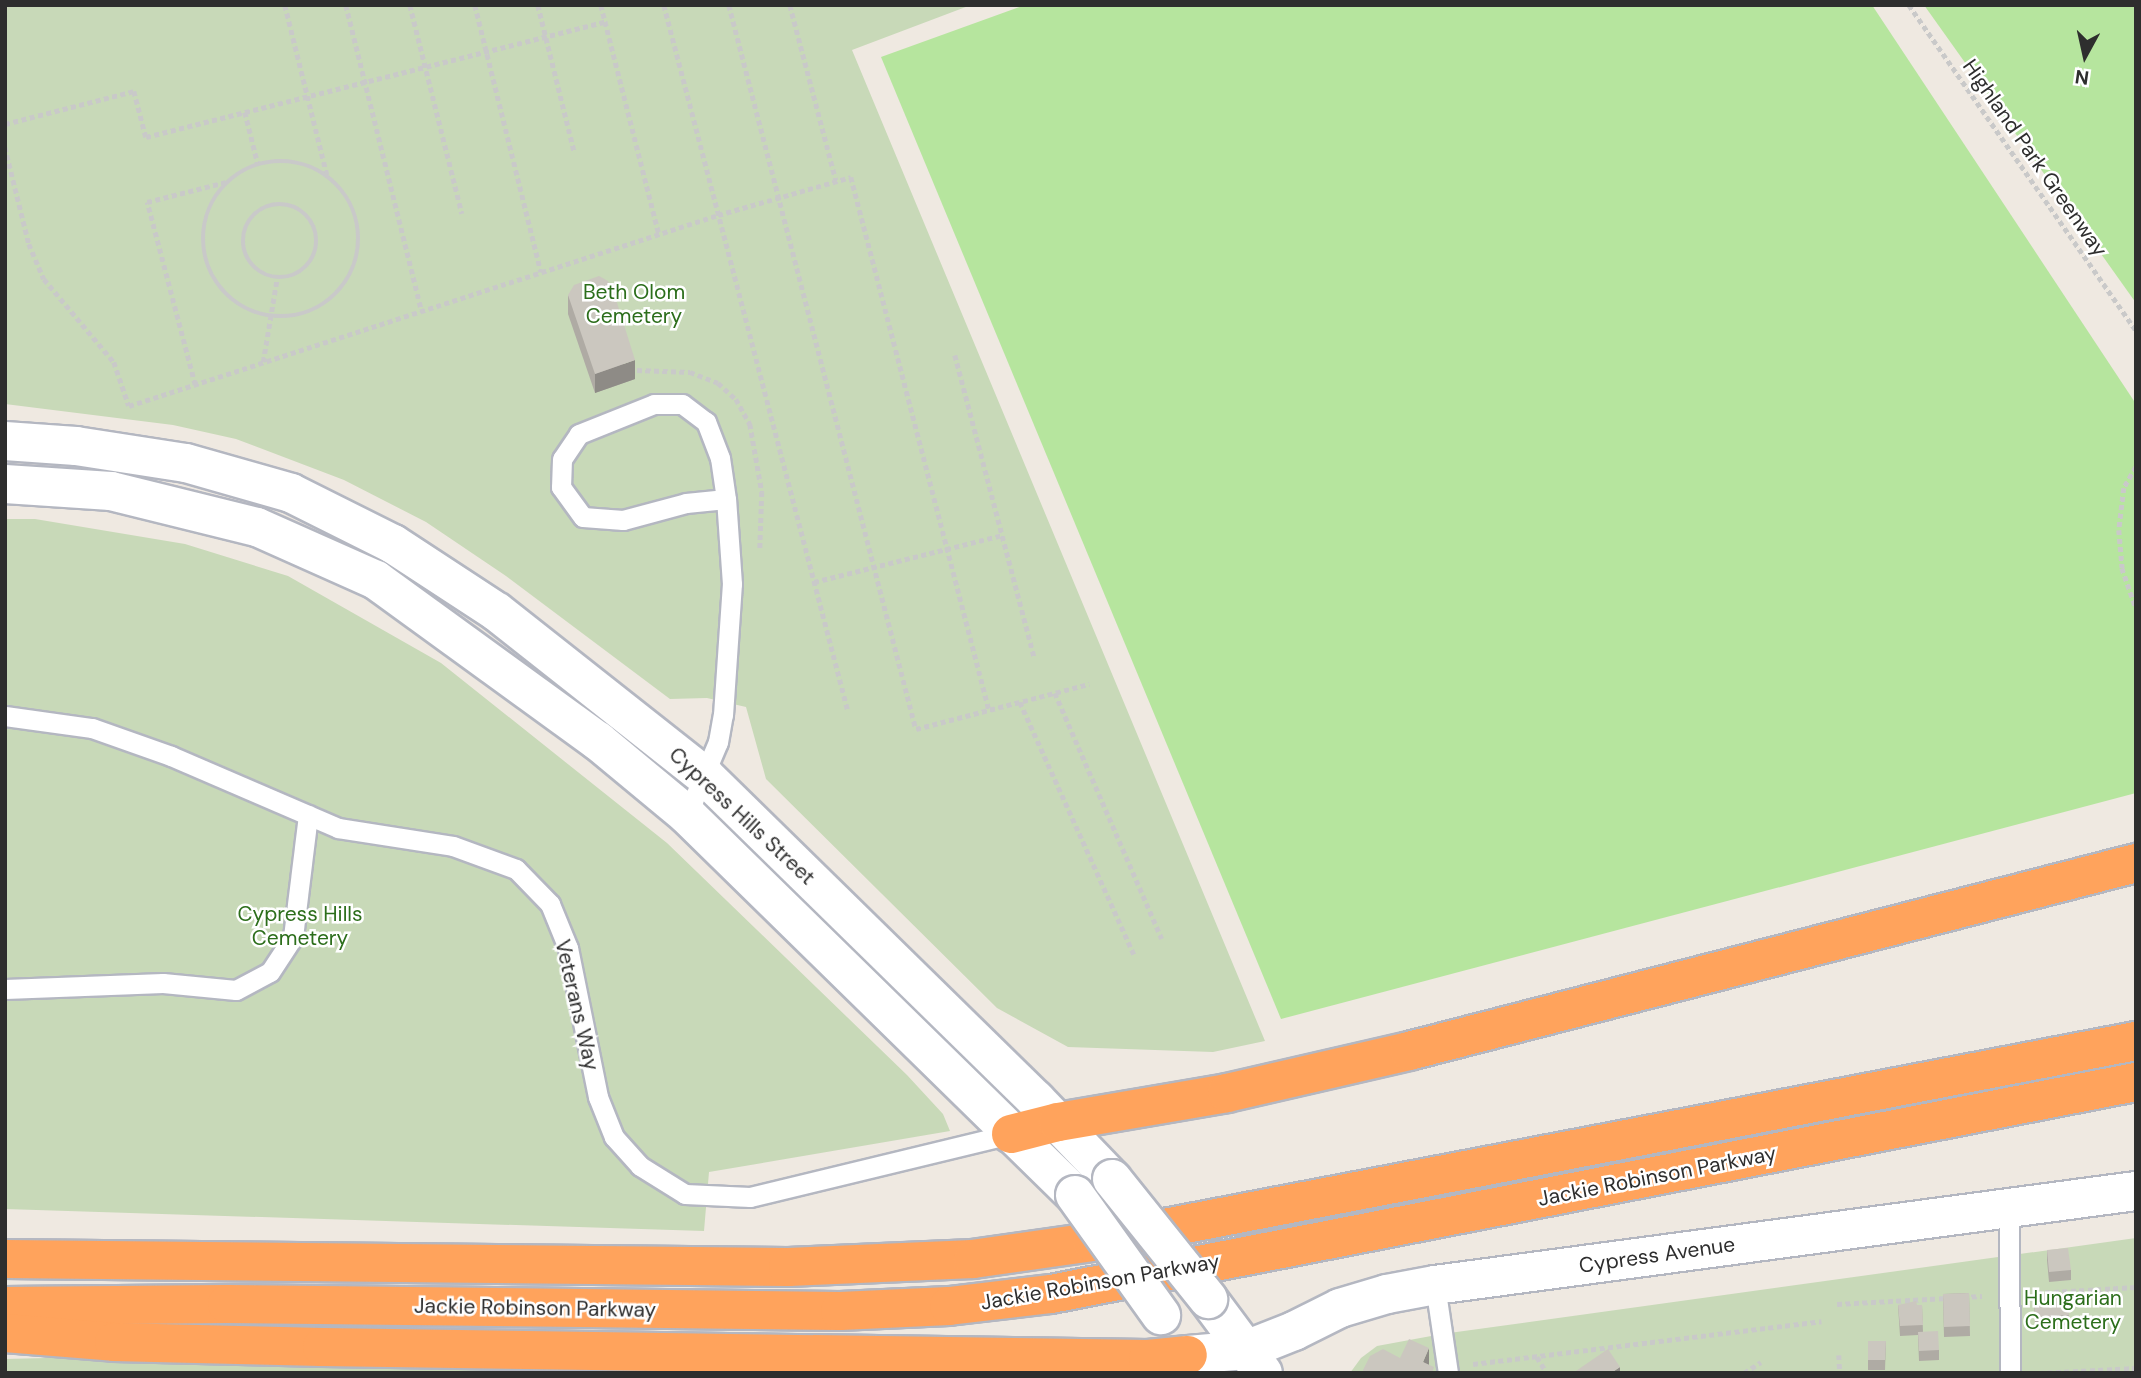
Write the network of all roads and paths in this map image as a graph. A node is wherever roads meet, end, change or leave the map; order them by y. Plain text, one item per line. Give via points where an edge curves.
1 (285, 5) edge
2 (346, 5) edge
3 (410, 5) edge
4 (475, 5) edge
5 (538, 5) edge
6 (601, 5) edge
7 (664, 5) edge
8 (729, 5) edge
9 (790, 5) edge
10 (1909, 5) edge
11 (605, 22) junction
12 (546, 37) junction
13 (486, 52) junction
14 (426, 67) junction
15 (366, 82) junction
16 (307, 97) junction
17 (245, 112) junction
18 (5, 124) edge
19 (5, 147) edge
20 (574, 151) dead end
21 (258, 164) junction
22 (327, 175) junction
23 (836, 180) junction
24 (227, 182) junction
25 (778, 198) junction
26 (462, 214) dead end
27 (718, 215) junction
28 (659, 234) junction
29 (541, 272) junction
30 (277, 278) junction
31 (422, 311) junction
32 (271, 318) junction
33 (2136, 330) edge
34 (955, 355) dead end
35 (262, 363) junction
36 (195, 385) junction
37 (5, 441) edge
38 (2136, 467) edge
39 (5, 484) edge
40 (726, 499) junction
41 (1002, 534) junction
42 (947, 548) junction
43 (874, 567) junction
44 (814, 582) junction
45 (2136, 607) edge
46 (1034, 657) dead end
47 (1089, 684) dead end
48 (1055, 693) junction
49 (1020, 702) junction
50 (989, 710) junction
51 (848, 711) dead end
52 (5, 716) edge
53 (705, 776) junction
54 (308, 815) junction
55 (687, 816) junction
56 (2136, 863) edge
57 (1162, 939) dead end
58 (1134, 955) dead end
59 (5, 989) edge
60 (2136, 1019) edge
61 (2136, 1041) edge
62 (1971, 1071) junction
63 (2136, 1083) edge
64 (1058, 1122) junction
65 (1012, 1134) junction
66 (2136, 1191) edge
67 (2009, 1208) junction
68 (5, 1259) edge
69 (1434, 1285) junction
70 (5, 1306) edge
71 (1821, 1321) dead end
72 (5, 1332) edge
73 (1839, 1355) dead end
74 (1537, 1357) junction
75 (1255, 1361) edge
76 (1760, 1362) dead end
77 (1194, 1364) edge
78 (2136, 1368) edge
79 (1448, 1370) edge
80 (1547, 1373) edge
81 (1744, 1373) edge
82 (1840, 1373) edge
83 (2010, 1373) edge
84 (2039, 1373) edge

1 - 16 path
2 - 15 path
3 - 14 path
4 - 13 path
5 - 12 path
6 - 11 path
7 - 27 path
8 - 25 path
9 - 23 path
10 - 33 path, Highland Park Greenway
11 - 12 path
11 - 28 path
12 - 13 path
12 - 20 path
13 - 14 path
13 - 29 path
14 - 15 path
14 - 26 path
15 - 16 path
15 - 31 path
16 - 17 path
16 - 22 path
17 - 18 path via 146,137 134,91
17 - 21 path
19 - 36 path via 29,244 44,279 114,362 129,406
21 - 22 path via 304,164
21 - 24 path
22 - 32 path via 346,194 357,217 360,243 355,268 342,290 322,307 298,317
23 - 25 path
23 - 42 path via 851,177
24 - 32 path via 203,223 202,249 210,274 225,296 246,310
24 - 36 path via 147,202
25 - 27 path
25 - 43 path
27 - 28 path
27 - 44 path
28 - 29 path
29 - 31 path
30 - 30 path via 305,270 318,237 308,215 274,203 253,215 243,238 249,262
30 - 32 path
31 - 35 path
32 - 35 path
34 - 41 path
35 - 36 path
37 - 53 street, Cypress Hills Street via 76,446 186,463 290,493 393,544 497,612
38 - 45 path via 2124,488 2119,530 2122,568
39 - 55 street, Cypress Hills Street via 111,491 257,527 376,580 598,741
40 - 40 lane via 720,458 706,422 682,404 654,404 614,417 579,434 562,459 561,487 583,517 623,520 686,503
40 - 53 lane via 732,584 723,715 719,742
41 - 42 path
41 - 46 path
42 - 43 path
42 - 50 path
43 - 44 path
43 - 50 path via 916,729
44 - 51 path
47 - 48 path
48 - 49 path
48 - 57 path
49 - 50 path
49 - 58 path
52 - 54 lane, Veterans Way via 92,728 171,756
53 - 55 lane
53 - 64 street, Cypress Hills Street
54 - 59 lane via 293,937 270,972 236,990 163,984
54 - 65 lane, Veterans Way via 338,828 453,846 516,869 550,904 568,948 598,1097 614,1137 640,1166 685,1194 750,1197
55 - 65 street, Cypress Hills Street
56 - 64 highway via 1318,1073
60 - 62 highway
61 - 62 highway, Jackie Robinson Parkway
62 - 68 highway, Jackie Robinson Parkway via 1092,1242 973,1259 788,1267
63 - 70 highway, Jackie Robinson Parkway via 1075,1290 949,1306 840,1311
64 - 65 highway
64 - 75 street, Cypress Hills Street, bridge via 1112,1179
65 - 77 street, Cypress Hills Street, bridge via 1075,1195
66 - 67 street, Cypress Avenue
67 - 69 street, Cypress Avenue
67 - 83 lane
69 - 75 street, Cypress Avenue via 1340,1308 1294,1331
69 - 79 lane
71 - 74 path
72 - 77 highway via 114,1342 1148,1359
73 - 82 path
74 - 79 path
74 - 80 path
75 - 77 street, Cypress Avenue
76 - 81 path
78 - 84 path

